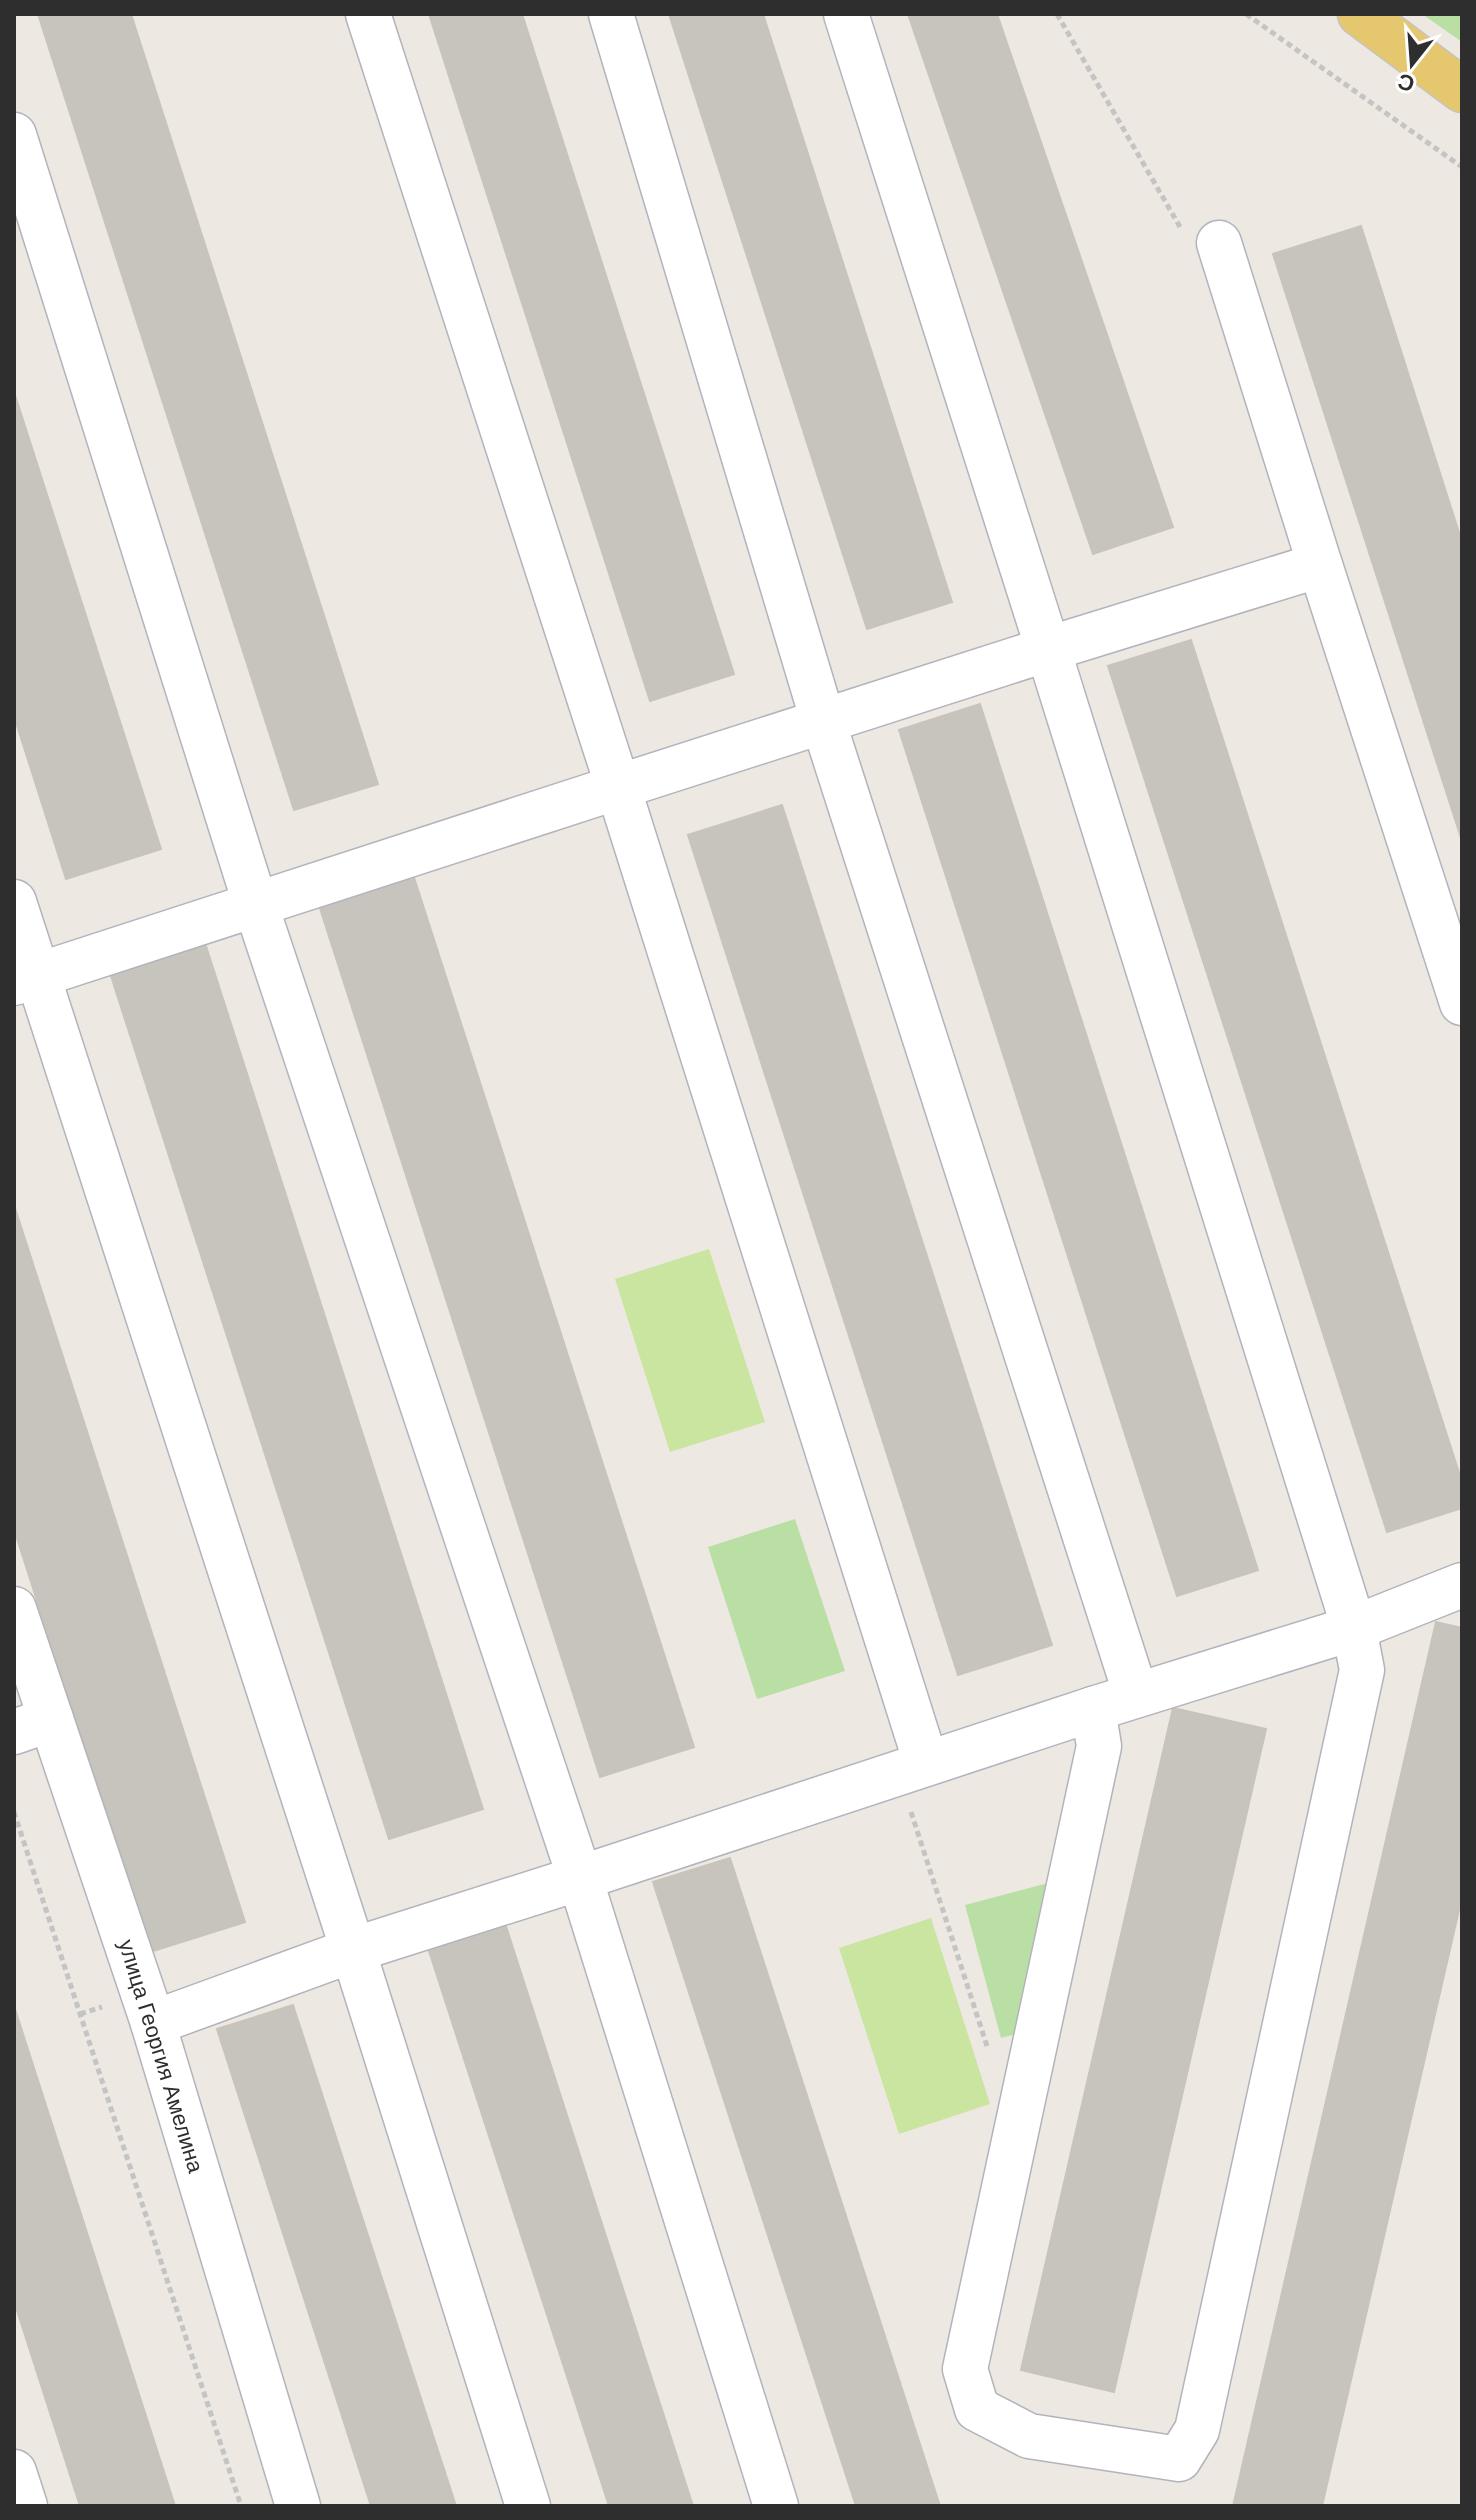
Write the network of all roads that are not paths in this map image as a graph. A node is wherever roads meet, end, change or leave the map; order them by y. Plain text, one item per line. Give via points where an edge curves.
1 (368, 14) edge
2 (611, 14) edge
3 (846, 14) edge
4 (1360, 14) edge
5 (1462, 90) edge
6 (14, 135) edge
7 (1221, 250) road end
8 (1320, 565) junction
9 (1048, 649) junction
10 (823, 721) junction
11 (618, 787) junction
12 (14, 902) edge
13 (256, 906) junction
14 (25, 979) edge
15 (1462, 1003) edge
16 (1462, 1585) edge
17 (14, 1609) edge
18 (1354, 1628) junction
19 (1136, 1695) junction
20 (1093, 1709) junction
21 (32, 1725) edge
22 (912, 1768) junction
23 (580, 1878) junction
24 (353, 1950) junction
25 (153, 2023) junction
26 (14, 2472) edge
27 (25, 2506) edge
28 (298, 2506) edge
29 (528, 2506) edge
30 (776, 2506) edge

1 - 11 street
2 - 10 street
3 - 9 street
4 - 5 main road
6 - 13 street
7 - 8 street
8 - 9 street
8 - 15 street
9 - 10 street
9 - 18 street
10 - 11 street
10 - 19 street
11 - 13 street
11 - 22 street
12 - 14 street
13 - 14 street
13 - 23 street
14 - 24 street
16 - 18 street
17 - 21 street, улица Георгия Амелина
18 - 19 street
18 - 20 street via 1362,1670 1359,1685 1197,2430 1179,2459 1029,2436 977,2409 965,2369 1099,1746
19 - 20 street
20 - 22 street
21 - 25 street, улица Георгия Амелина
22 - 23 street
23 - 24 street
23 - 30 street
24 - 25 street
24 - 29 street
25 - 28 street, улица Георгия Амелина
26 - 27 street

